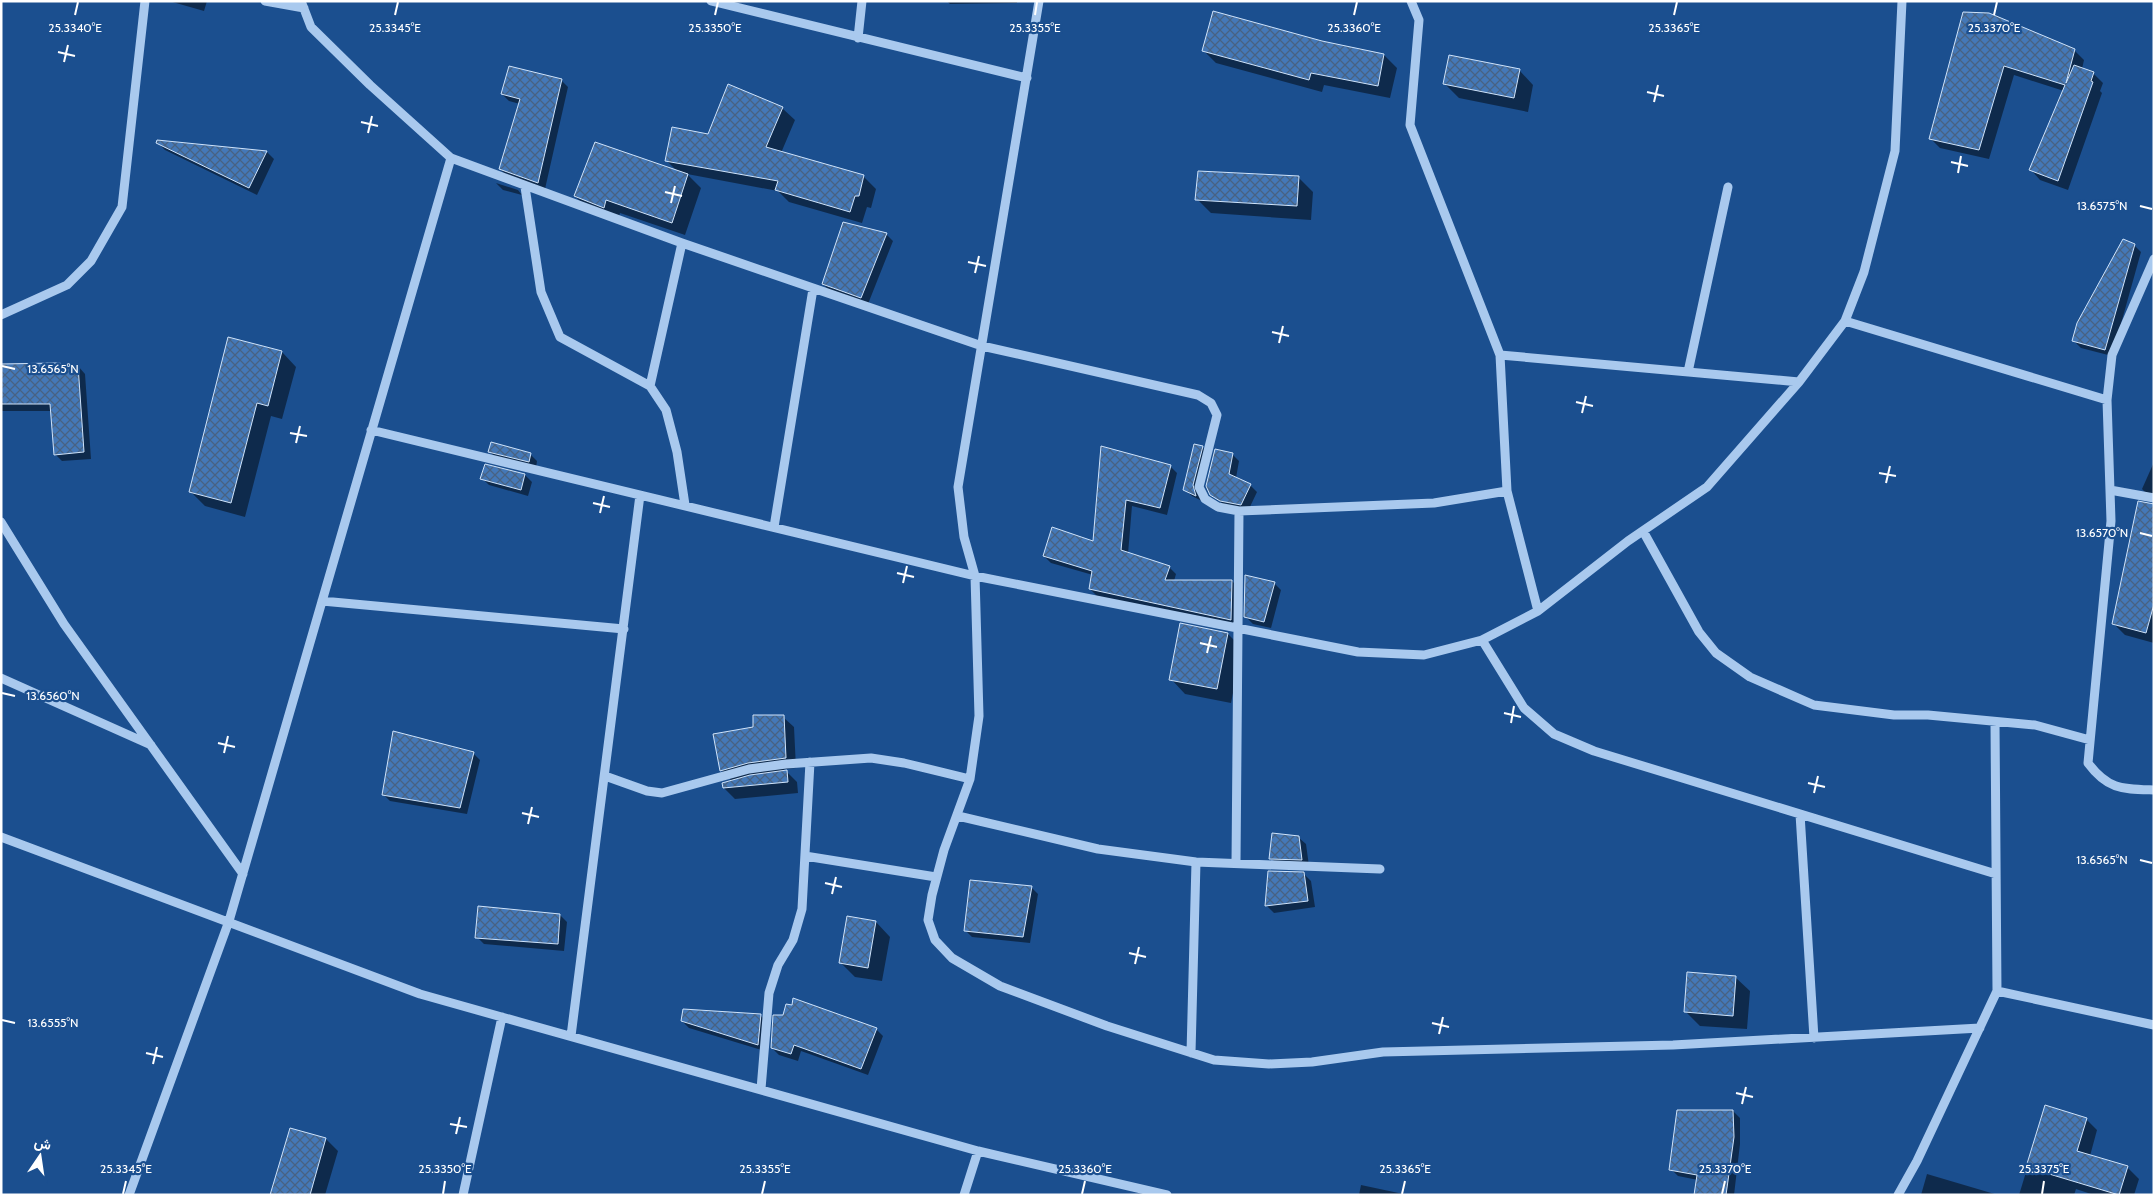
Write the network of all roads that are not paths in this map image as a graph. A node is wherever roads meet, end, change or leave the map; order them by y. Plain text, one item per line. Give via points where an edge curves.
1 (145, 1) edge
2 (265, 1) edge
3 (711, 1) edge
4 (862, 1) edge
5 (1039, 1) edge
6 (1411, 1) edge
7 (1902, 1) edge
8 (302, 5) edge
9 (858, 38) junction
10 (1027, 78) junction
11 (451, 158) junction
12 (525, 187) junction
13 (1728, 187) dead end
14 (682, 242) junction
15 (2154, 259) edge
16 (813, 289) junction
17 (1, 315) edge
18 (1844, 321) junction
19 (982, 346) junction
20 (1500, 355) junction
21 (1688, 372) junction
22 (1799, 382) junction
23 (650, 386) junction
24 (2107, 400) junction
25 (371, 430) junction
26 (2110, 490) junction
27 (1507, 491) junction
28 (640, 495) junction
29 (2154, 498) edge
30 (685, 505) junction
31 (1239, 511) junction
32 (1, 522) edge
33 (774, 527) junction
34 (1643, 531) junction
35 (975, 576) junction
36 (322, 601) junction
37 (1538, 612) junction
38 (1237, 628) junction
39 (624, 629) junction
40 (1482, 640) junction
41 (1, 678) edge
42 (1995, 722) junction
43 (2090, 740) junction
44 (151, 745) junction
45 (810, 762) junction
46 (605, 776) junction
47 (970, 778) junction
48 (2154, 790) edge
49 (1800, 814) junction
50 (958, 816) junction
51 (1, 837) edge
52 (805, 856) junction
53 (1196, 862) junction
54 (1236, 863) junction
55 (1380, 869) dead end
56 (243, 874) junction
57 (1996, 874) junction
58 (936, 878) junction
59 (228, 921) junction
60 (1997, 991) junction
61 (502, 1017) junction
62 (2154, 1025) edge
63 (1980, 1028) junction
64 (571, 1036) junction
65 (1814, 1038) junction
66 (1191, 1053) junction
67 (761, 1089) junction
68 (978, 1151) junction
69 (129, 1195) edge
70 (463, 1195) edge
71 (964, 1195) edge
72 (1167, 1195) edge
73 (1898, 1195) edge

1 - 17 street via 122,208 91,261 67,285
2 - 8 street
3 - 9 street
4 - 9 street
5 - 10 street
6 - 20 street via 1419,20 1410,125
7 - 18 street via 1896,150 1864,272
8 - 11 street via 311,27
9 - 10 street
10 - 19 street
11 - 12 street
11 - 25 street
12 - 14 street
12 - 23 street via 541,292 560,337
13 - 21 street
14 - 16 street
14 - 23 street
15 - 24 street via 2112,355
16 - 19 street
16 - 33 street
18 - 22 street
18 - 24 street
19 - 31 street via 1198,395 1211,403 1216,415 1199,487 1205,499 1218,507
19 - 35 street via 958,488 964,536
20 - 21 street
20 - 27 street
21 - 22 street
22 - 34 street via 1707,487
23 - 30 street via 666,410 677,452
24 - 26 street
25 - 28 street
25 - 36 street
26 - 29 street
26 - 43 street via 2111,521
27 - 31 street via 1434,502
27 - 37 street
28 - 30 street
28 - 39 street
30 - 33 street
31 - 38 street
32 - 44 street via 64,624
33 - 35 street
34 - 37 street
34 - 42 street via 1698,632 1716,652 1750,678 1814,705
35 - 38 street
35 - 47 street via 979,716
36 - 39 street
36 - 56 street
37 - 40 street
38 - 40 street via 1358,652 1424,655
38 - 54 street
39 - 46 street
40 - 49 street via 1524,708 1554,734 1594,751
41 - 44 street
42 - 43 street via 2035,725
42 - 57 street
43 - 48 street via 2088,764 2099,778 2120,787
44 - 56 street
45 - 46 street via 749,770 662,793
45 - 47 street via 871,758
45 - 52 street
46 - 64 street
47 - 50 street
49 - 57 street
49 - 65 street
50 - 53 street via 1098,849
50 - 58 street
51 - 59 street
52 - 58 street
52 - 67 street via 802,909 793,940 778,964 769,993
53 - 54 street
53 - 66 street
54 - 55 street
56 - 59 street
57 - 60 street
58 - 66 street via 928,920 935,940 952,958 1000,986
59 - 61 street via 420,994
59 - 69 street
60 - 62 street
60 - 63 street
61 - 64 street
61 - 70 street
63 - 65 street
63 - 73 street
64 - 67 street
65 - 66 street via 1383,1052 1312,1062 1269,1064 1214,1060
67 - 68 street
68 - 71 street
68 - 72 street

